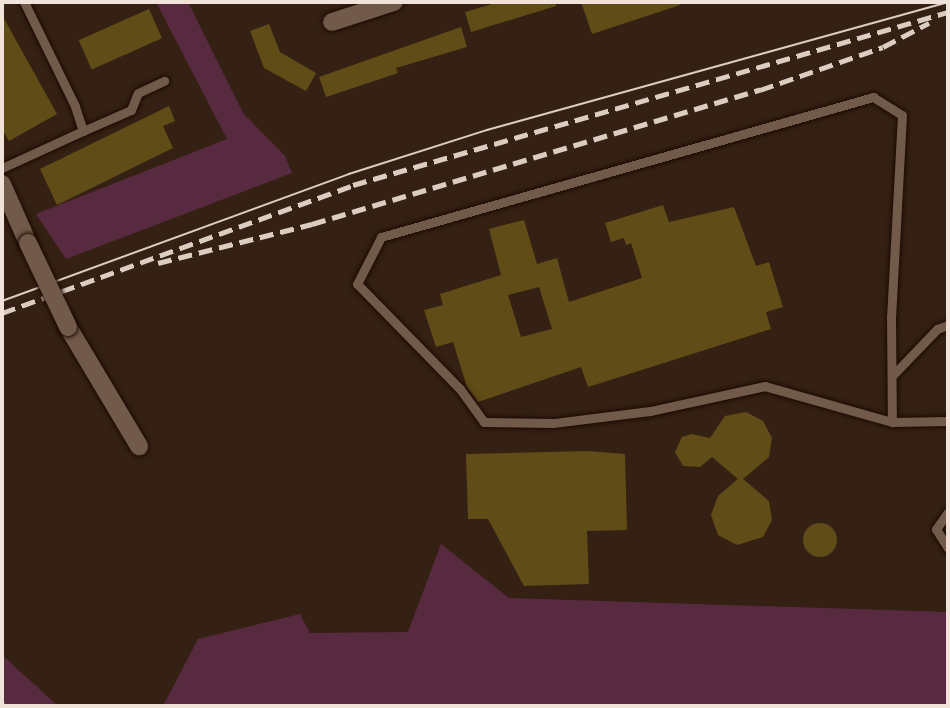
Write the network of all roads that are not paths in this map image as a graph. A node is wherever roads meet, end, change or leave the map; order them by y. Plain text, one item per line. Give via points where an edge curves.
1 (24, 2) edge
2 (394, 2) edge
3 (332, 22) dead end
4 (164, 80) dead end
5 (83, 131) junction
6 (2, 168) edge
7 (2, 184) edge
8 (948, 325) edge
9 (892, 376) junction
10 (948, 421) edge
11 (892, 422) junction
12 (139, 446) dead end
13 (948, 512) edge
14 (948, 548) edge

1 - 5 lane
2 - 3 street
4 - 5 lane via 138,93 131,110
5 - 6 lane
7 - 12 street, bridge via 68,327
8 - 9 lane via 937,328
9 - 11 lane
9 - 11 lane via 902,115 873,97 381,237 357,284 460,389 484,422 553,423 650,411 765,386
10 - 11 lane
13 - 14 lane via 936,529

